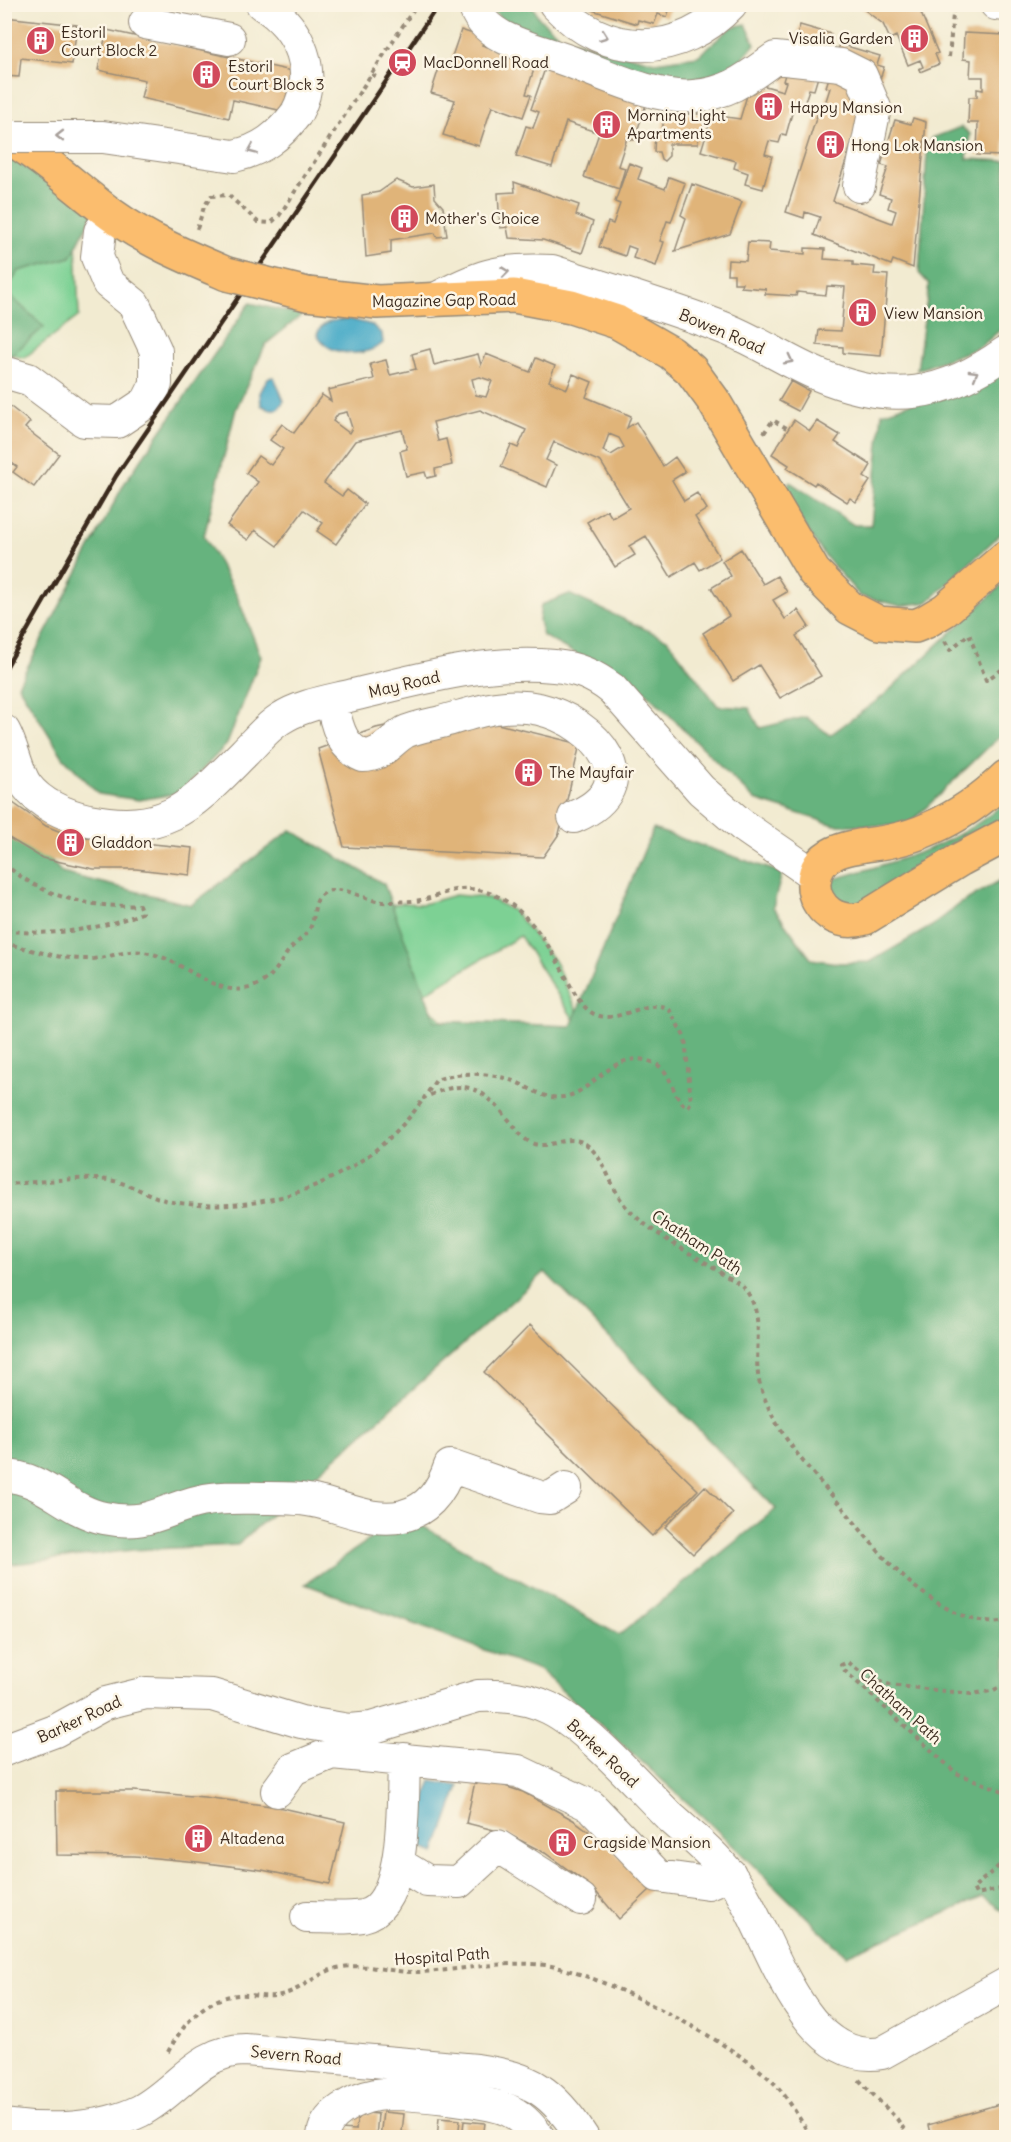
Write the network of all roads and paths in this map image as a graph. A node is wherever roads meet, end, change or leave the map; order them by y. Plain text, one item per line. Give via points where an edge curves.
1 (262, 4) edge
2 (474, 4) edge
3 (555, 4) edge
4 (731, 4) edge
5 (954, 4) edge
6 (996, 4) edge
7 (1006, 5) edge
8 (191, 18) edge
9 (146, 23) dead end
10 (229, 39) dead end
11 (949, 57) dead end
12 (372, 74) dead end
13 (377, 78) dead end
14 (4, 136) edge
15 (859, 186) dead end
16 (112, 215) junction
17 (432, 301) junction
18 (1006, 352) edge
19 (4, 372) edge
20 (788, 429) dead end
21 (762, 436) dead end
22 (1006, 557) edge
23 (940, 632) dead end
24 (1006, 667) edge
25 (331, 701) junction
26 (4, 731) edge
27 (1006, 777) edge
28 (574, 817) dead end
29 (1006, 835) edge
30 (4, 863) edge
31 (814, 875) junction
32 (4, 930) edge
33 (4, 943) edge
34 (424, 1098) junction
35 (4, 1184) edge
36 (4, 1476) edge
37 (566, 1488) dead end
38 (1006, 1622) edge
39 (1006, 1684) edge
40 (4, 1749) edge
41 (405, 1759) junction
42 (277, 1791) dead end
43 (1006, 1792) edge
44 (1006, 1860) edge
45 (399, 1864) junction
46 (730, 1874) junction
47 (1006, 1888) edge
48 (581, 1899) dead end
49 (307, 1917) dead end
50 (1006, 1984) edge
51 (834, 2041) junction
52 (165, 2058) dead end
53 (4, 2125) edge
54 (323, 2138) edge
55 (539, 2138) edge
56 (583, 2138) edge
57 (812, 2138) edge
58 (910, 2138) edge

1 -> 14 street, bridge via 286,24 305,61 306,92 296,114 270,141 234,156 103,137
2 - 15 street via 487,26 512,41 653,91 682,96 738,86 774,58 841,65 861,75 875,108
3 -> 4 street via 588,30 618,42 647,46 697,33
5 - 11 path
6 - 7 street
8 - 9 street
8 - 10 street
12 - 13 path
14 - 16 main road, Magazine Gap Road via 46,161
16 - 17 main road, Magazine Gap Road, bridge via 157,244 227,274 307,294 377,302
16 - 19 street via 100,231 96,256 108,283 138,310 156,351 156,384 147,402 117,422 84,421 28,379
17 -> 18 street, Bowen Road via 471,280 496,273 552,272 722,327 819,375 891,393 929,391 955,384
17 - 22 main road, Magazine Gap Road via 514,296 571,307 616,322 671,353 691,370 713,400 813,572 850,608 879,623 915,626 934,618
20 - 21 path via 773,420
23 - 24 path via 950,650 969,634 986,680
25 - 26 street, May Road via 282,717 187,804 163,820 138,825 80,818 44,802 26,785
25 - 28 street via 342,739 347,747 363,756 379,753 412,729 497,708 539,709 566,720 599,746 613,774 610,789 602,800
25 - 31 street, May Road via 495,667 533,664 585,672 623,700 720,808
27 - 31 main road via 982,799 947,820 911,836 841,850 820,864
29 - 31 main road via 876,913 856,921 837,918 822,907 813,888
30 - 32 path via 51,893 97,905 140,906 142,913 72,932
33 - 34 path, Chatham Path via 82,959 146,952 166,958 227,990 241,991 274,974 310,929 315,903 327,891 339,890 375,902 389,902 422,900 472,889 503,897 521,913 580,1000 594,1013 615,1016 654,1005 666,1007 673,1012 685,1038 691,1102 688,1107 681,1102 666,1071 643,1059 608,1069 567,1097 547,1097 502,1077 480,1073 435,1080
34 - 35 path, Chatham Path via 389,1140 350,1169 309,1188 264,1200 187,1204 107,1180
34 - 38 path, Chatham Path via 454,1086 469,1087 495,1102 528,1141 540,1144 576,1140 589,1146 617,1195 636,1217 744,1288 759,1324 755,1356 758,1379 780,1429 879,1551 935,1601 983,1622
36 - 37 street via 35,1483 87,1514 136,1522 192,1503 230,1498 310,1500 370,1516 398,1517 415,1512 432,1500 450,1466 540,1497 550,1498
39 - 43 path, Chatham Path via 981,1693 949,1692 884,1684 848,1662 841,1665 956,1773
40 - 46 street, Barker Road via 55,1731 106,1703 146,1693 212,1695 301,1722 349,1730 371,1728 471,1697 516,1698 549,1708 574,1724
41 - 42 street via 332,1753 293,1770
41 - 45 street
41 - 46 street via 518,1771 591,1806 658,1875 708,1883
44 - 47 path via 974,1888 976,1894
45 - 48 street via 427,1881 459,1882 498,1846
45 - 49 street via 387,1899 365,1916
46 - 51 street, Barker Road via 800,2006 821,2032
50 - 51 street, Barker Road via 882,2053 856,2052
51 - 58 path via 861,2084 897,2119
52 - 57 path, Hospital Path via 188,2021 217,2000 237,1995 283,1994 337,1968 409,1972 547,1965 584,1976 638,2000 751,2063 778,2087
53 - 56 street, Severn Road via 62,2127 127,2116 153,2102 208,2058 245,2050 515,2076 547,2094
54 - 55 street via 329,2118 359,2100 383,2094 493,2105 520,2118

